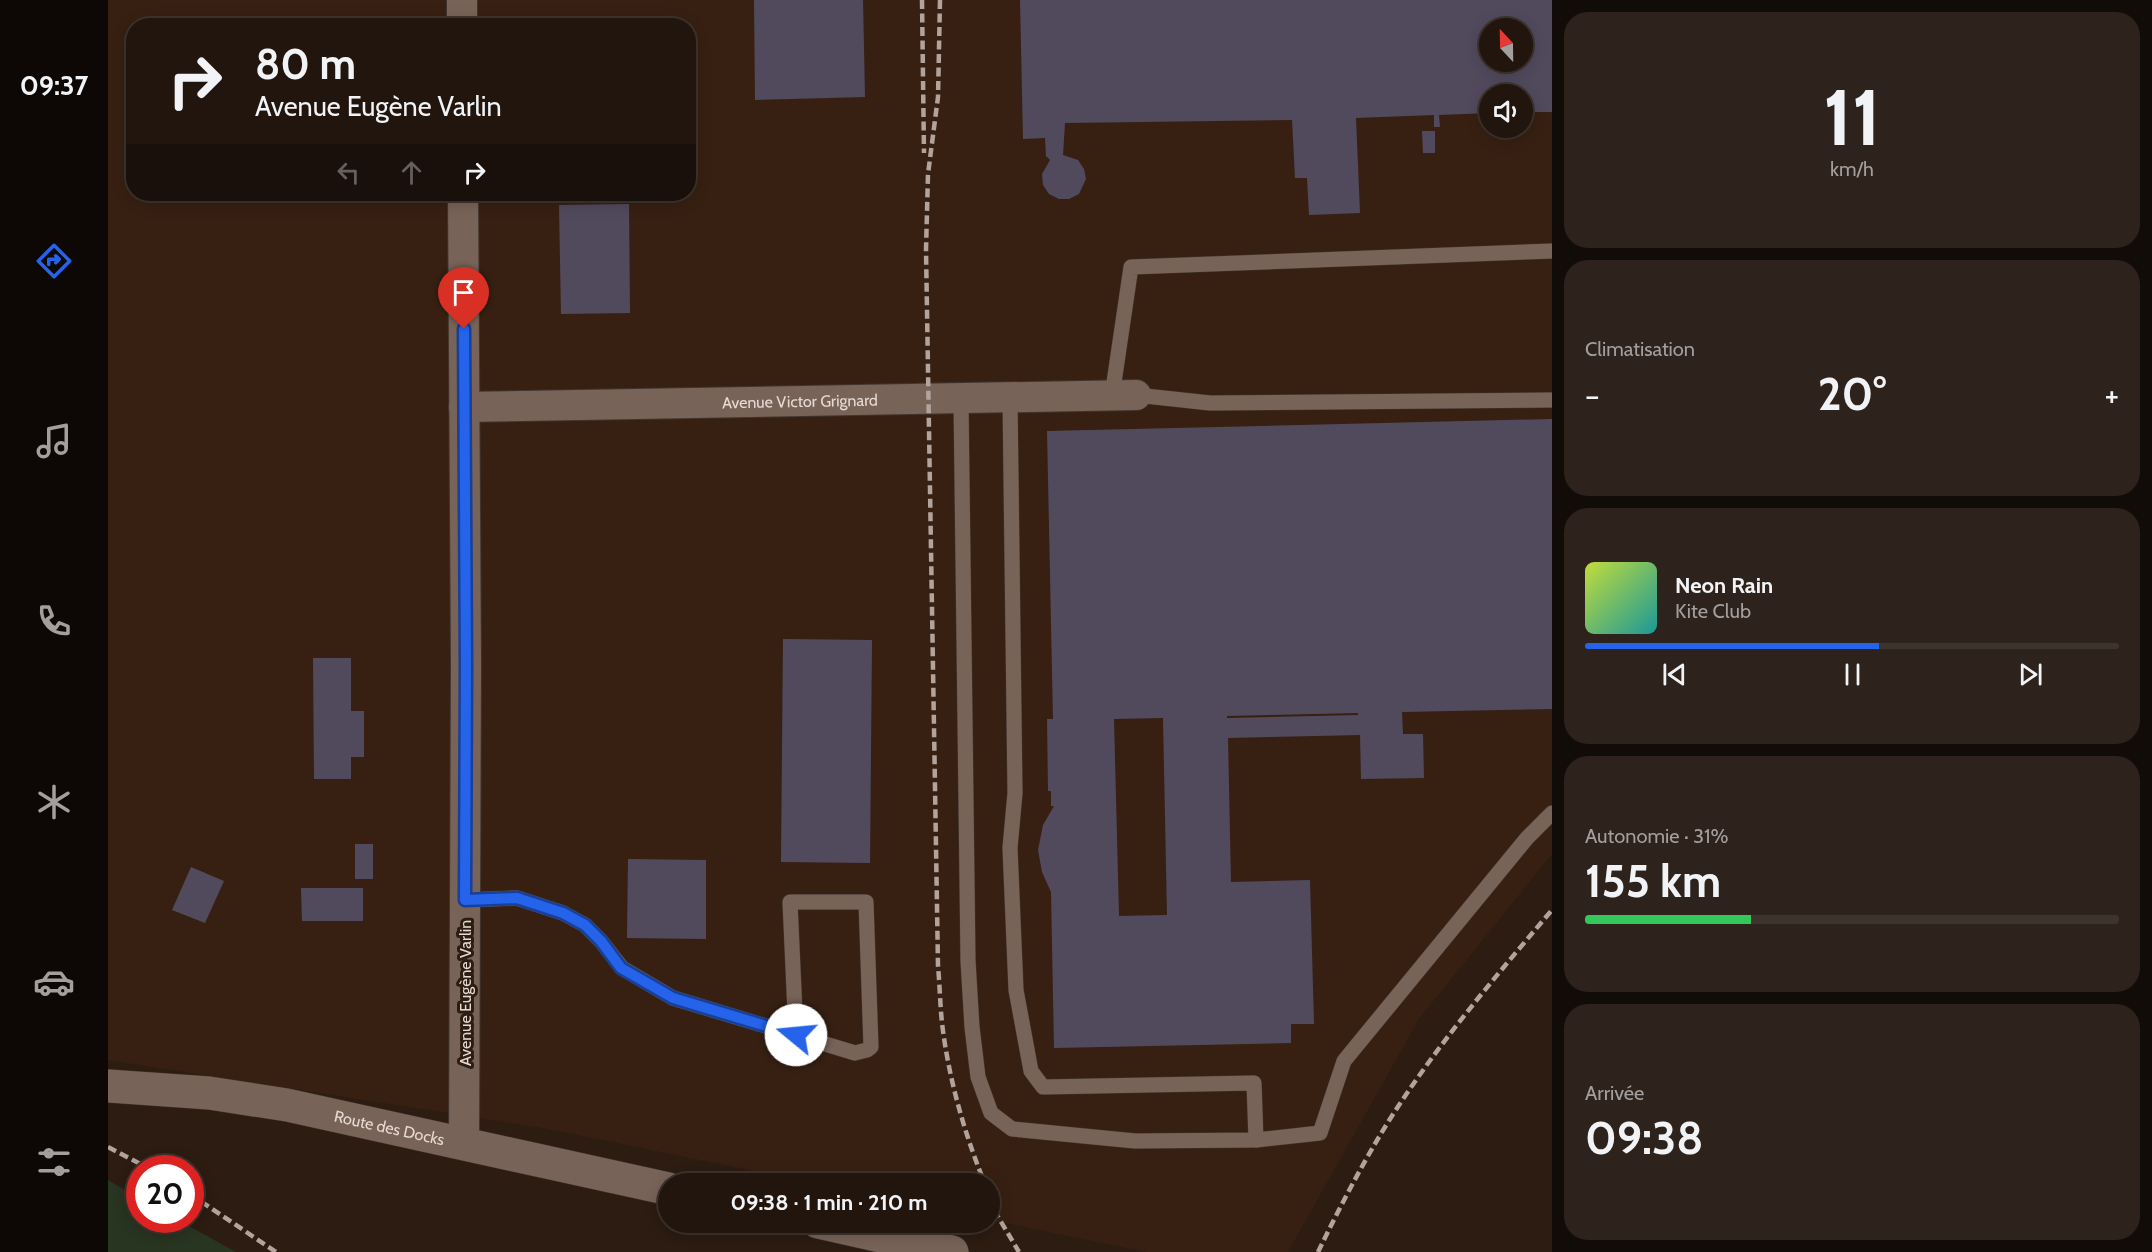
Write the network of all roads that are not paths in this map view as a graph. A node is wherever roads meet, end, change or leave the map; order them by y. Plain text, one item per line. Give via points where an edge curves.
1 (462, 0) edge
2 (462, 18) edge
3 (463, 201) edge
4 (1552, 251) edge
5 (1124, 395) junction
6 (1010, 398) junction
7 (961, 399) junction
8 (1552, 400) edge
9 (464, 407) junction
10 (1552, 813) edge
11 (465, 900) junction
12 (796, 1035) junction
13 (108, 1086) edge
14 (1256, 1140) junction
15 (464, 1144) junction
16 (658, 1188) edge
17 (867, 1233) edge
18 (952, 1252) edge

1 - 2 street
3 - 9 street, Avenue Eugène Varlin
4 - 5 lane via 1131,267
5 - 6 street, Avenue Victor Grignard
5 - 8 lane via 1210,403
6 - 7 street, Avenue Victor Grignard
6 - 14 lane via 1015,793 1010,848 1016,990 1031,1071 1043,1087 1254,1083
7 - 9 street, Avenue Victor Grignard
7 - 14 lane via 968,961 978,1077 991,1113 1011,1129 1135,1141
9 - 11 street, Avenue Eugène Varlin
10 - 14 lane via 1527,838 1344,1061 1320,1133
11 - 12 lane via 517,898 563,913 585,925 621,968 673,998
11 - 15 street, Avenue Eugène Varlin
12 - 12 lane via 855,1053 870,1047 866,902 790,902
13 - 15 street, Route des Docks via 209,1093 287,1105
15 - 16 street, Route des Docks
17 - 18 street

